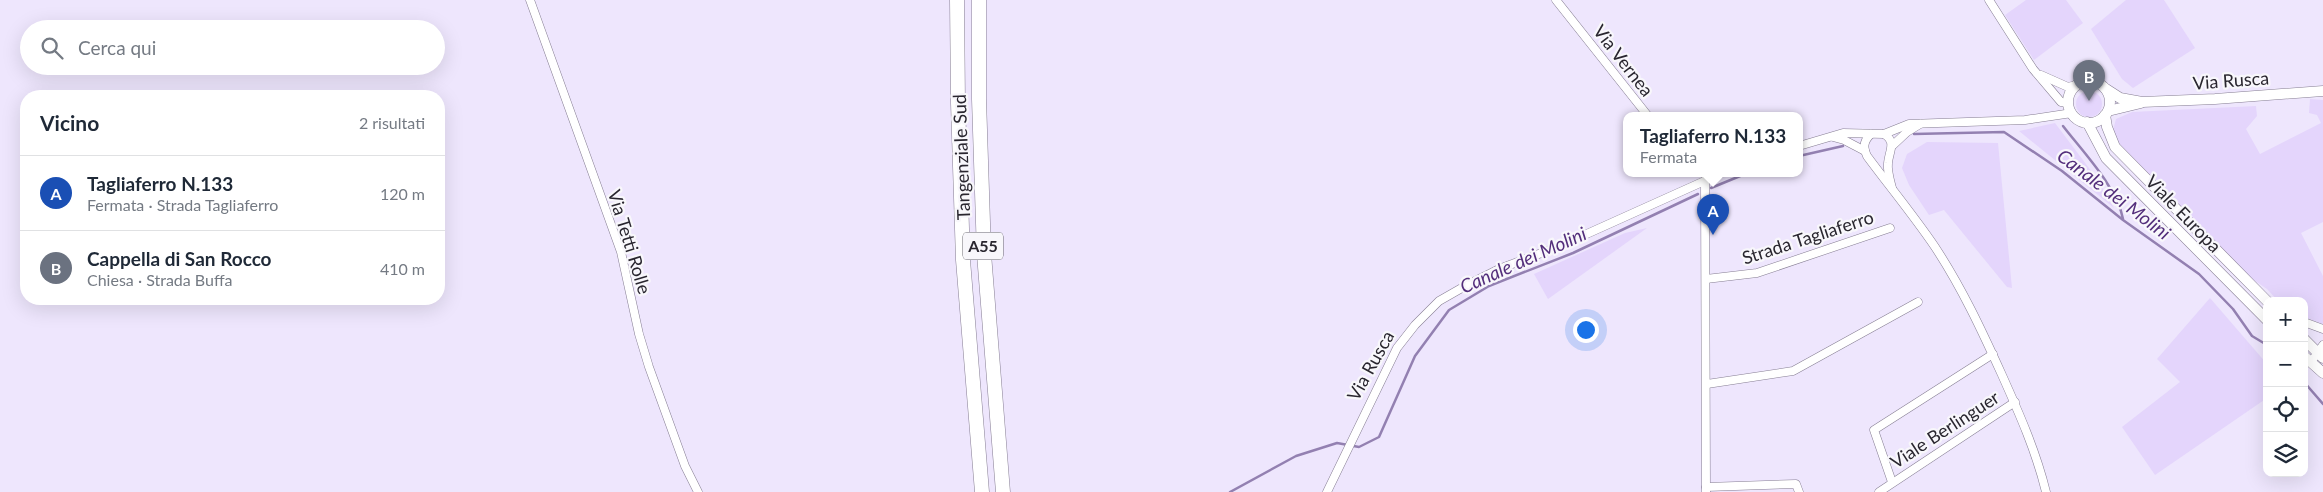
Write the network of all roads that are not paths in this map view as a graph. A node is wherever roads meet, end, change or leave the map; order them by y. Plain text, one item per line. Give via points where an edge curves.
1 (530, 0) edge
2 (957, 0) edge
3 (979, 0) edge
4 (1556, 0) edge
5 (1989, 0) edge
6 (2037, 73) junction
7 (2076, 85) junction
8 (2106, 89) junction
9 (2323, 91) edge
10 (2142, 102) junction
11 (2070, 108) junction
12 (1645, 112) edge
13 (2107, 113) junction
14 (2087, 122) junction
15 (1920, 124) junction
16 (1870, 134) junction
17 (1884, 134) junction
18 (1828, 137) junction
19 (1803, 145) edge
20 (1892, 146) junction
21 (1866, 153) junction
22 (1890, 155) junction
23 (1700, 177) edge
24 (1712, 177) edge
25 (1705, 180) junction
26 (1892, 190) junction
27 (1890, 228) dead end
28 (1706, 279) junction
29 (2264, 297) edge
30 (1918, 302) dead end
31 (2263, 316) edge
32 (2308, 323) edge
33 (2323, 329) edge
34 (2308, 342) edge
35 (2321, 353) edge
36 (1993, 354) junction
37 (2308, 359) edge
38 (2323, 373) edge
39 (1707, 384) junction
40 (2015, 402) junction
41 (1892, 482) junction
42 (1706, 489) edge
43 (698, 492) edge
44 (982, 492) edge
45 (1003, 492) edge
46 (1326, 492) edge
47 (1799, 492) edge
48 (1879, 492) edge
49 (2046, 492) edge

1 - 43 street, Via Tetti Rolle via 621,252 649,367 685,466
2 - 44 highway, Tangenziale Sud / A55 via 963,260
3 - 45 highway, Tangenziale Sud / A55 via 984,254
4 - 12 street, Via Vernea
5 - 6 street
6 - 7 street via 2068,87
6 - 11 street
7 - 8 street via 2089,81
7 - 11 street via 2069,96
8 - 10 street, Via Rusca via 2120,98
8 - 13 street via 2110,100
9 - 10 street, Via Rusca
10 - 13 street, Via Rusca
11 - 14 street via 2081,121
11 - 15 street via 2025,120
13 - 14 street via 2094,122
13 - 29 street, Viale Europa via 2107,127 2115,146
14 - 31 street, Viale Europa via 2106,158
15 - 17 street via 1909,124
15 - 20 street
16 - 17 street
16 - 18 street via 1843,133
16 - 21 street via 1864,142
17 - 20 street
18 - 19 street
18 - 21 street via 1844,140
20 - 22 street
21 - 22 street via 1880,161
21 - 26 street, Viale Berlinguer
22 - 26 street via 1888,165
23 - 25 street
24 - 25 street, Via Rusca
25 - 28 street
25 - 46 street, Via Rusca via 1560,246 1499,269 1439,301 1415,324 1397,348
26 - 36 street, Viale Berlinguer via 1959,284
27 - 28 street, Strada Tagliaferro via 1757,273
28 - 39 street
30 - 39 street via 1793,371
32 - 33 street
34 - 35 street
35 - 37 street
36 - 40 street, Viale Berlinguer
36 - 41 street, Viale Berlinguer via 1874,430
37 - 38 street
39 - 42 street
40 - 41 street, Viale Berlinguer
40 - 49 street, Viale Berlinguer via 2040,466
41 - 48 street, Viale Berlinguer
42 - 47 street via 1796,484

